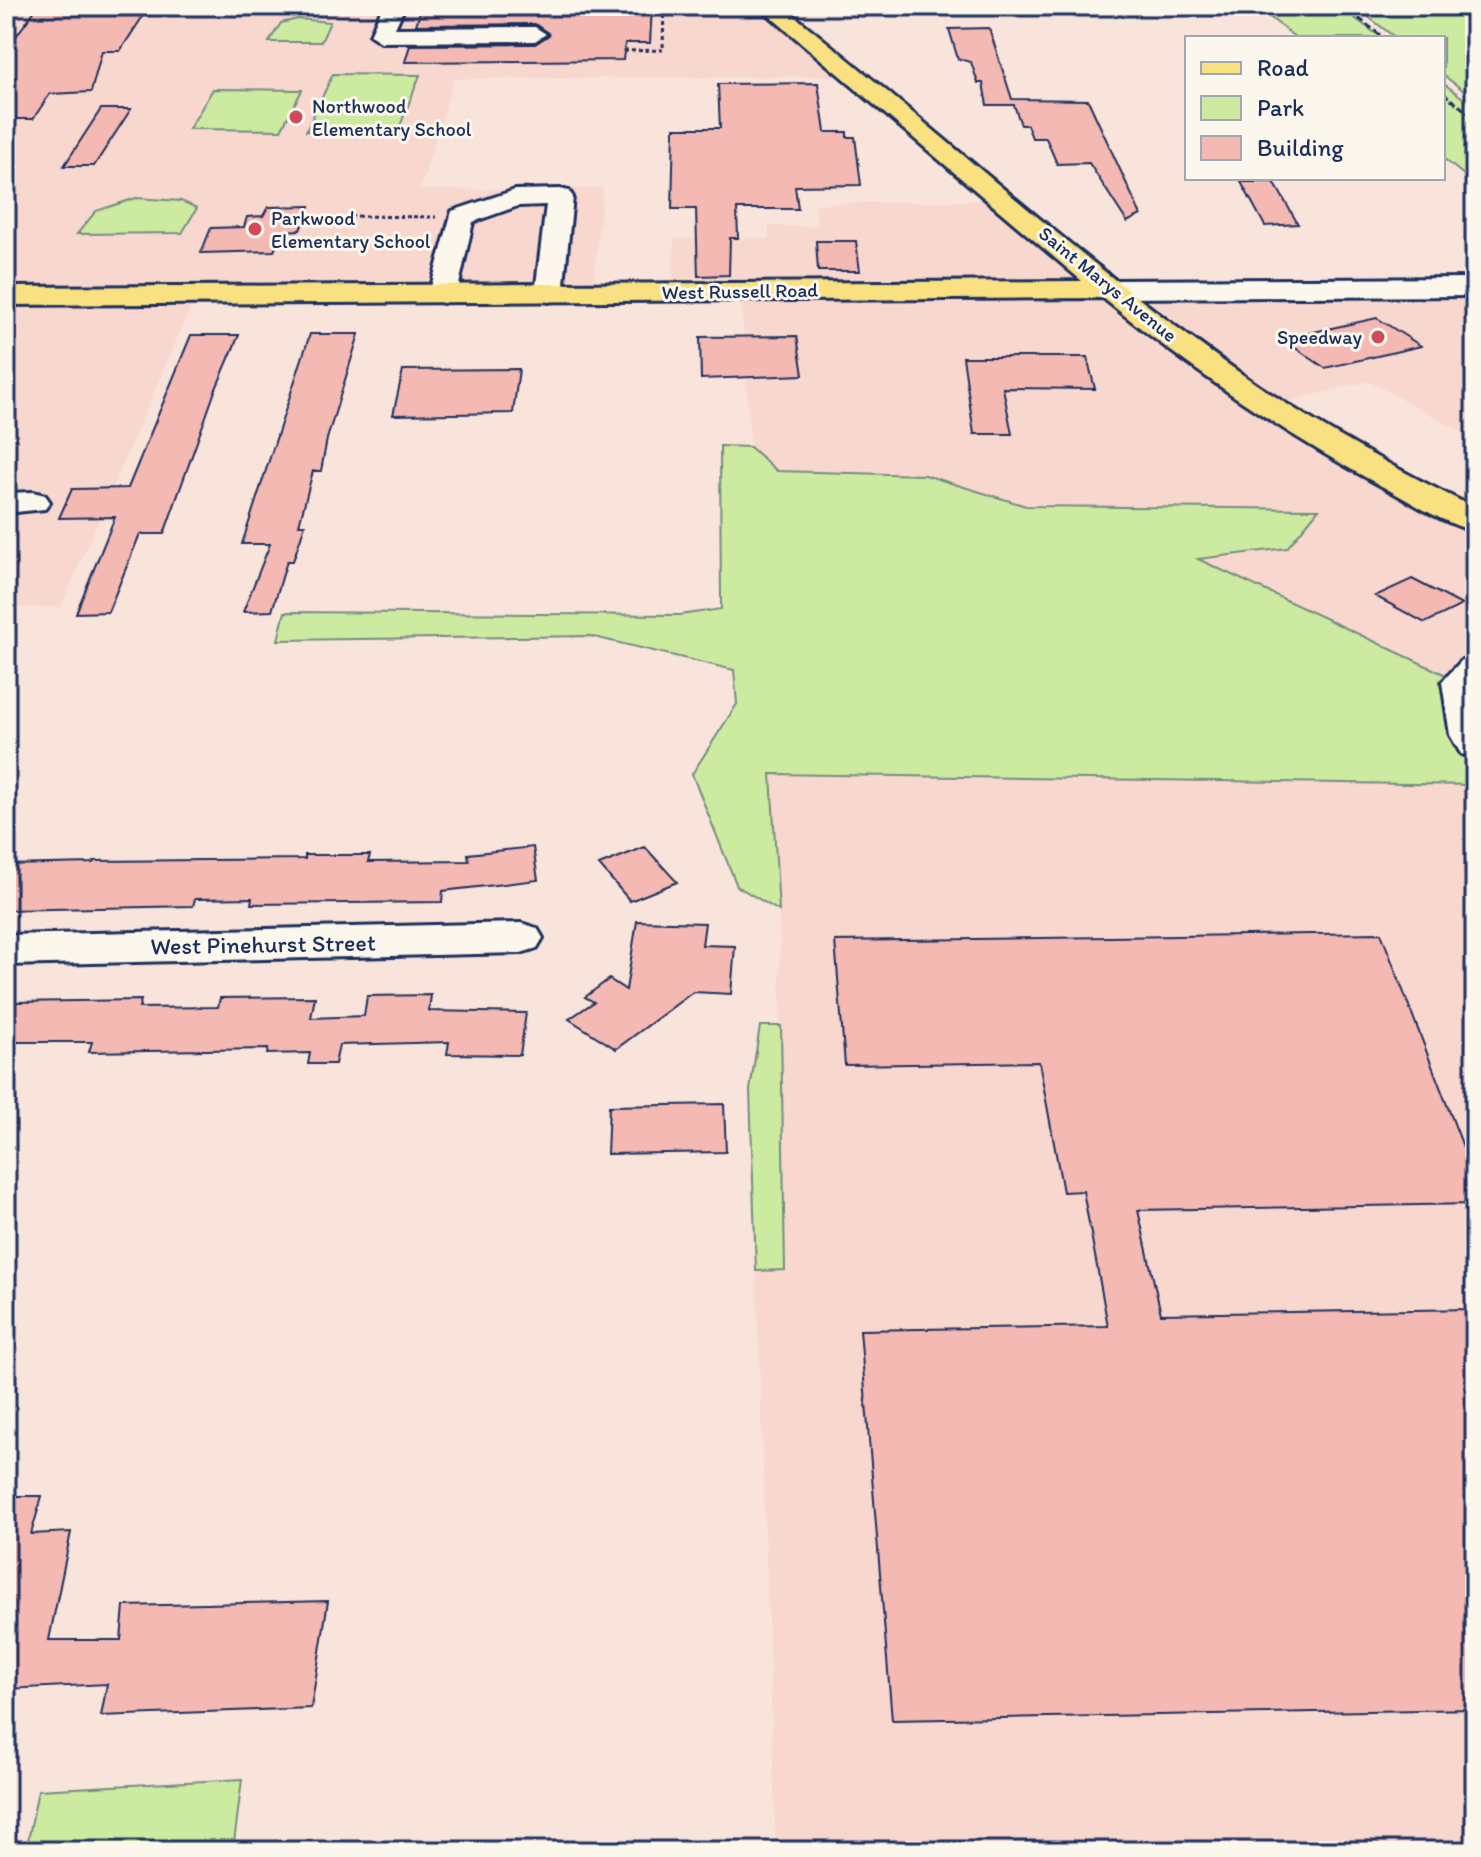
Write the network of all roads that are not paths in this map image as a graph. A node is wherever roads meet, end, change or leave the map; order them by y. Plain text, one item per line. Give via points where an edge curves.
1 (394, 6) edge
2 (769, 6) edge
3 (535, 34) dead end
4 (1475, 287) edge
5 (1112, 289) junction
6 (549, 293) junction
7 (443, 294) junction
8 (6, 296) edge
9 (1475, 521) edge
10 (1475, 668) edge
11 (1475, 746) edge
12 (521, 938) dead end
13 (6, 950) edge

1 - 3 street via 381,35
2 - 5 main road, Saint Marys Avenue
4 - 5 street, West Russell Road
5 - 6 main road, West Russell Road
5 - 9 main road, Saint Marys Avenue via 1288,418
6 - 7 main road, West Russell Road
6 - 7 street via 560,197 515,198 461,217
7 - 8 main road, West Russell Road
10 - 11 street via 1461,682
12 - 13 street, West Pinehurst Street

